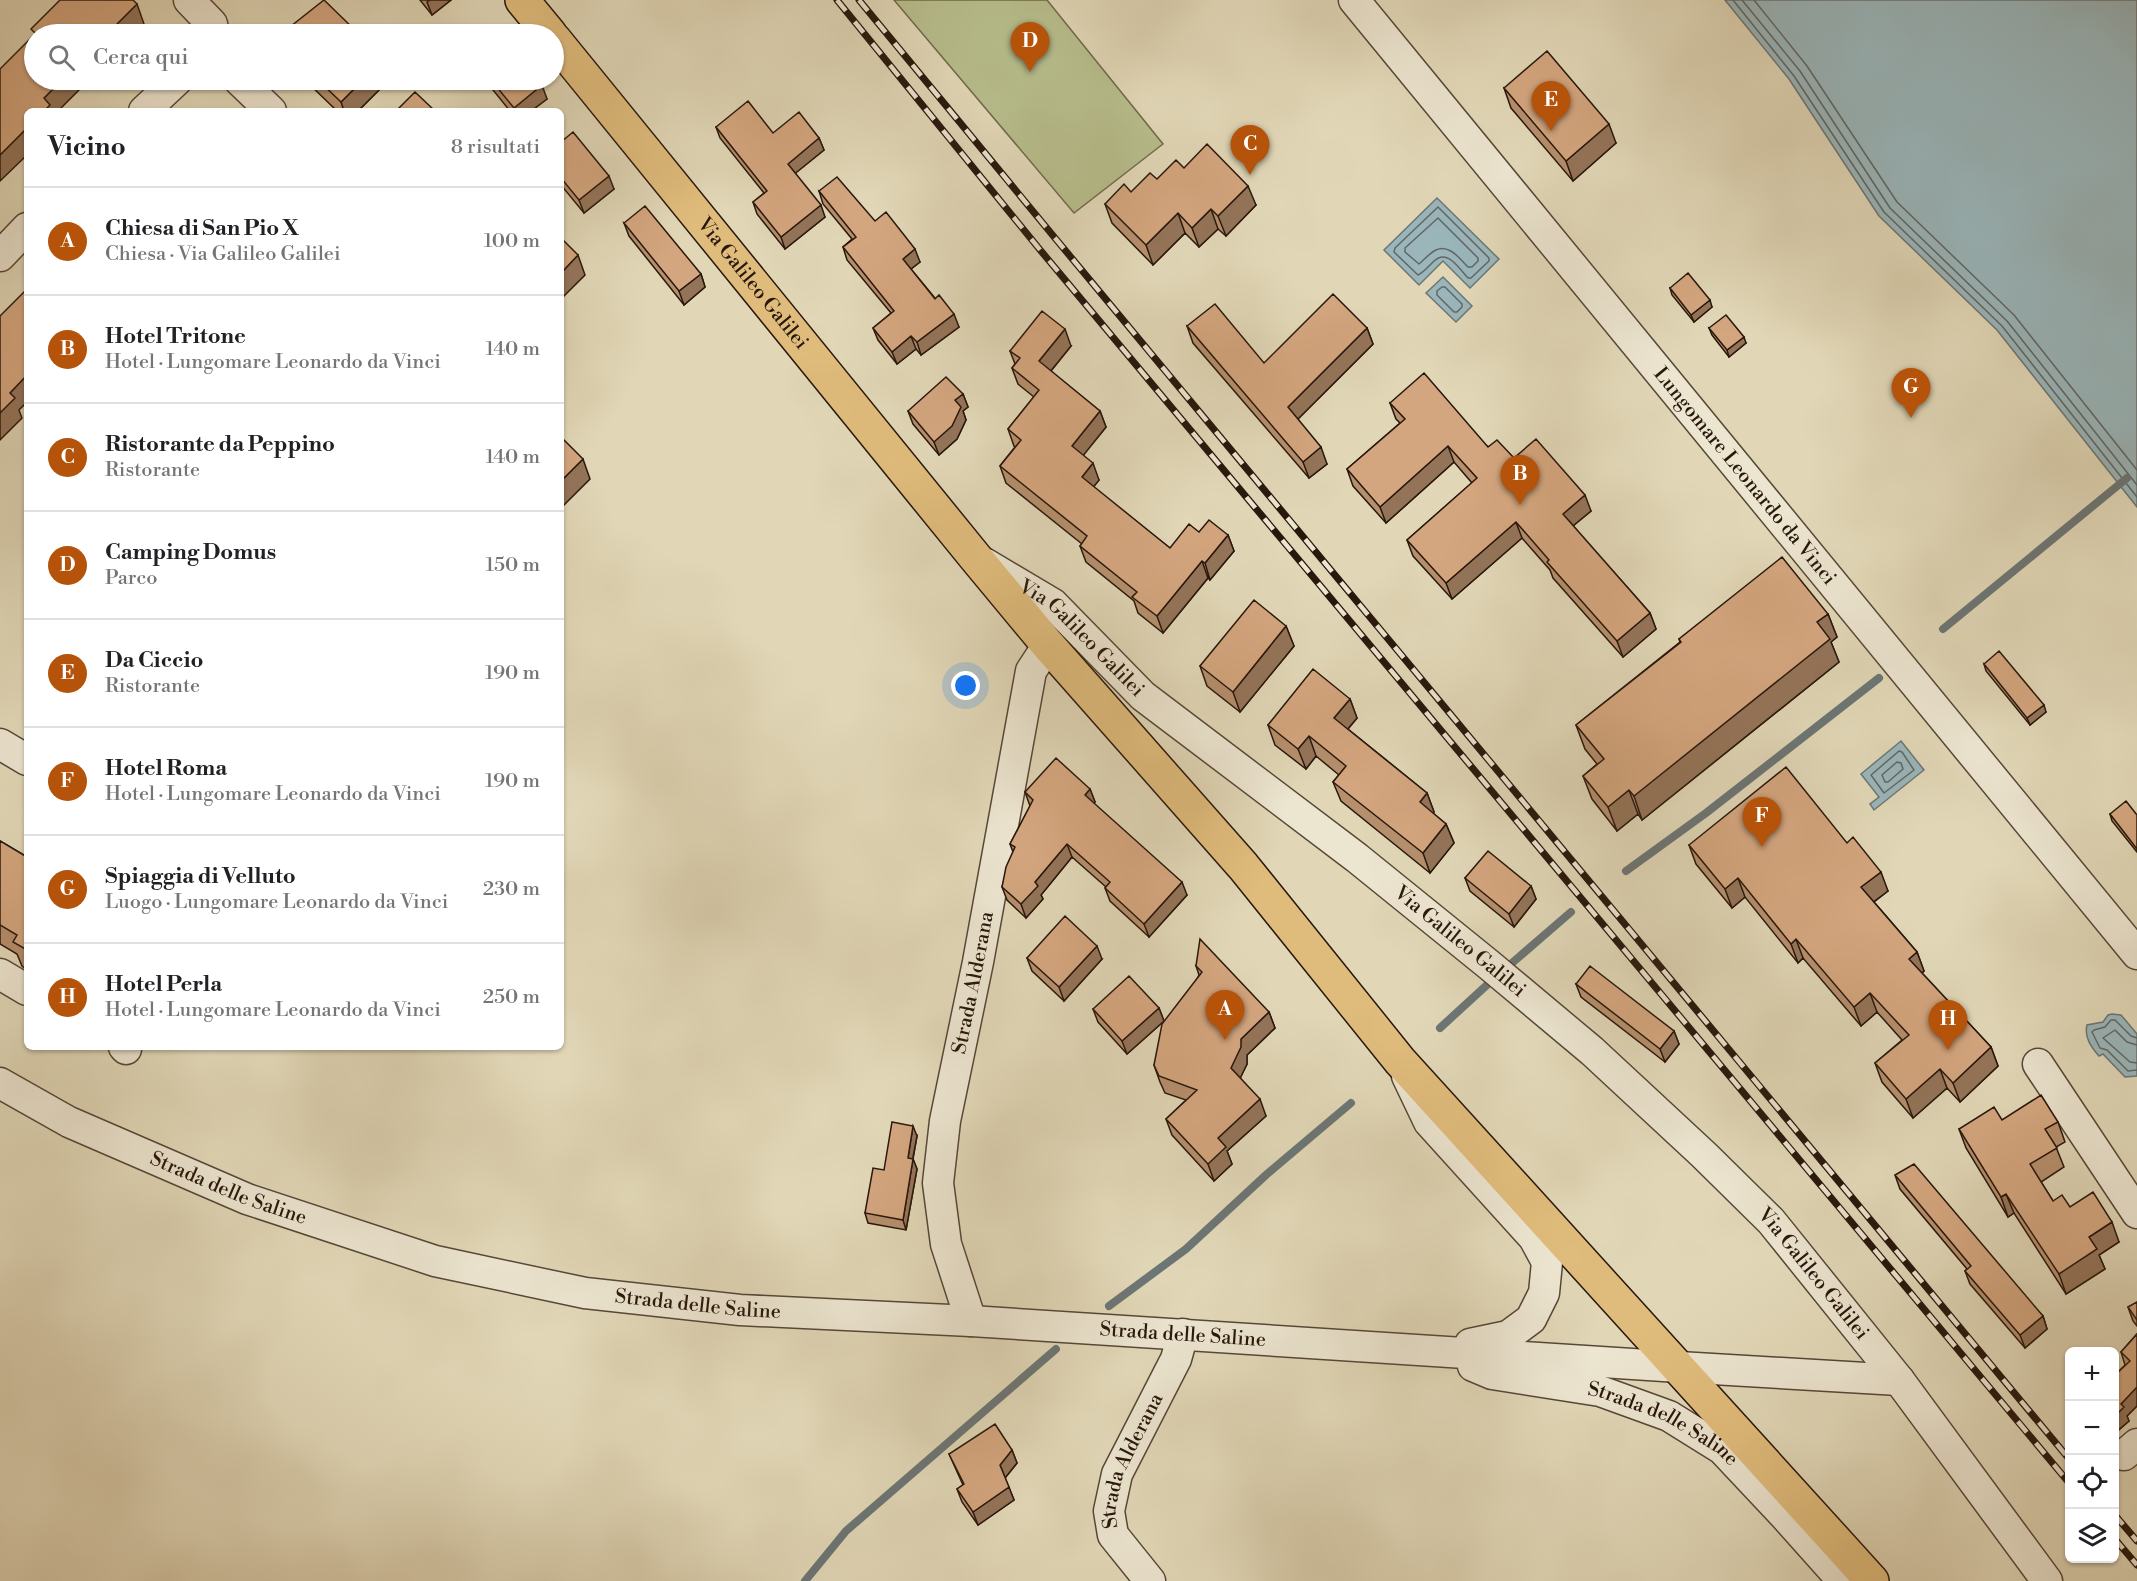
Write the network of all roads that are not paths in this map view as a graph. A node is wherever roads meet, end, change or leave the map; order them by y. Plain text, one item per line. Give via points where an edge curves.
1 (189, 0) edge
2 (522, 0) edge
3 (1354, 0) edge
4 (212, 24) edge
5 (542, 24) edge
6 (564, 51) edge
7 (166, 90) edge
8 (249, 90) edge
9 (147, 108) edge
10 (268, 108) edge
11 (24, 231) edge
12 (0, 256) edge
13 (975, 557) junction
14 (1048, 645) junction
15 (0, 744) edge
16 (24, 758) edge
17 (2137, 954) edge
18 (0, 974) edge
19 (24, 988) edge
20 (1400, 1061) junction
21 (2038, 1064) dead end
22 (0, 1083) edge
23 (2137, 1213) edge
24 (971, 1321) junction
25 (1183, 1334) junction
26 (1434, 1350) junction
27 (1678, 1367) junction
28 (1899, 1380) junction
29 (1150, 1581) edge
30 (1843, 1581) edge
31 (1872, 1581) edge
32 (2047, 1581) edge

1 - 4 street
2 - 5 main road
3 - 17 street, Lungomare Leonardo da Vinci
6 - 13 main road, Via Galileo Galilei
7 - 9 street
8 - 10 street
11 - 12 street
13 - 14 main road, Via Galileo Galilei
13 - 28 street, Via Galileo Galilei via 1053,604 1143,696 1357,858 1592,1052 1771,1221
14 - 20 main road, Via Galileo Galilei via 1243,866
14 - 24 street, Strada Alderana via 1031,671 945,1121 938,1183 946,1244
15 - 16 street
18 - 19 street
20 - 26 street, Strada delle Saline via 1429,1122 1534,1238 1547,1262 1544,1293 1531,1319 1508,1336
20 - 27 main road, Via Galileo Galilei
21 - 23 street
22 - 24 street, Strada delle Saline via 69,1122 247,1199 435,1261 585,1293 740,1310
24 - 25 street, Strada delle Saline
25 - 26 street, Strada delle Saline
25 - 29 street, Strada Alderana via 1176,1359 1117,1474 1108,1511 1113,1535
26 - 27 street, Strada delle Saline
26 - 30 street, Strada delle Saline via 1492,1374 1600,1391 1669,1416 1722,1449
27 - 28 street
27 - 31 main road, Via Galileo Galilei
28 - 32 street, Via Galileo Galilei

